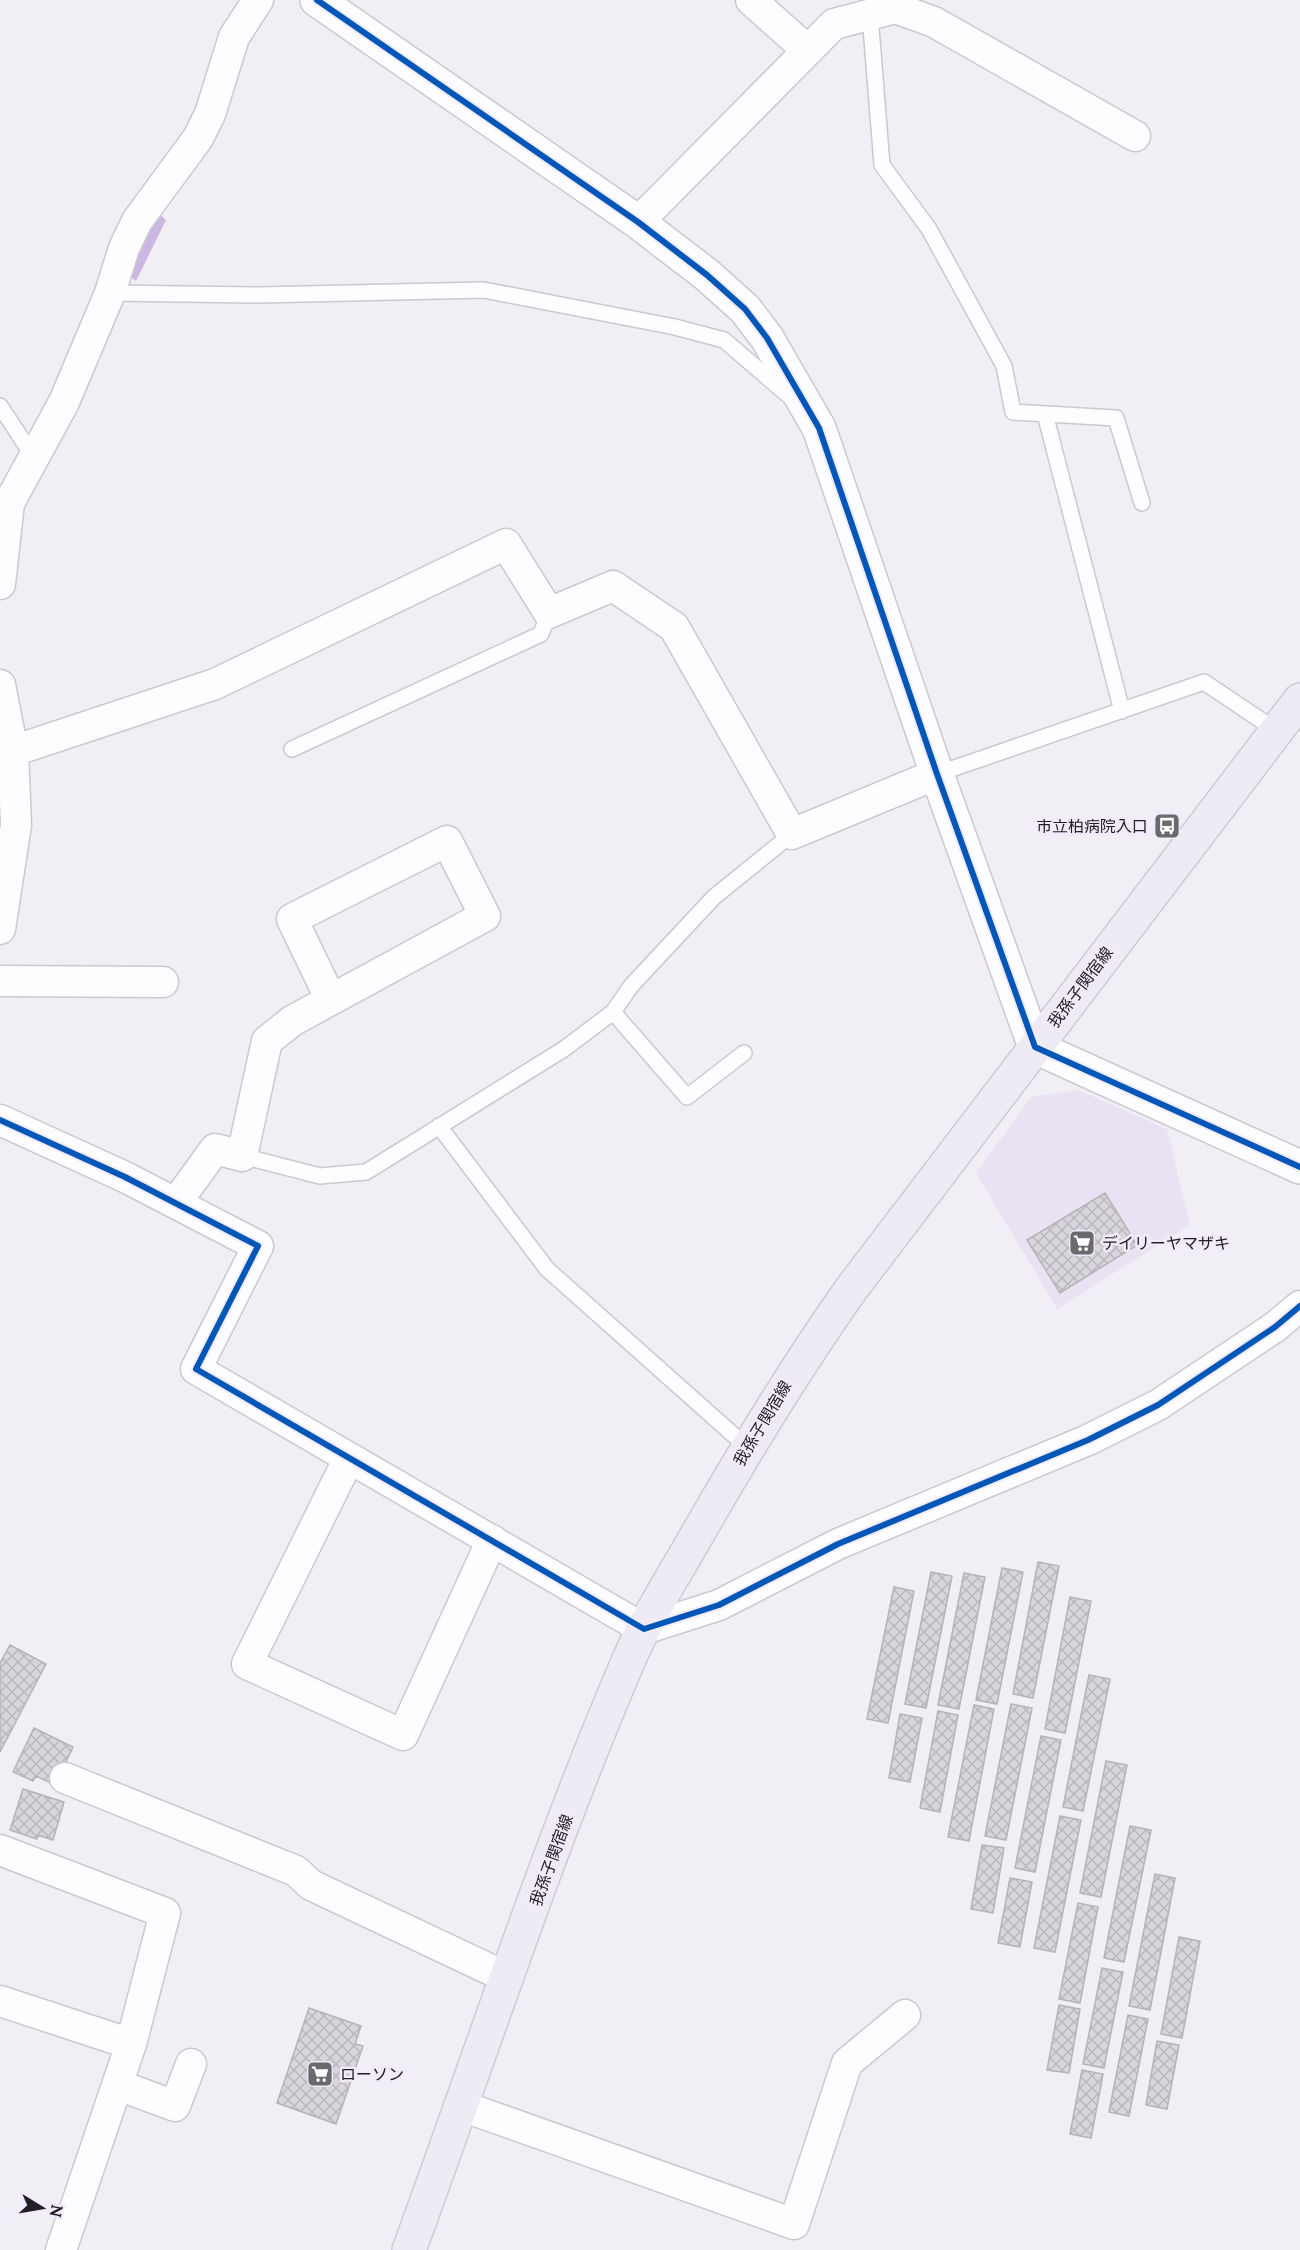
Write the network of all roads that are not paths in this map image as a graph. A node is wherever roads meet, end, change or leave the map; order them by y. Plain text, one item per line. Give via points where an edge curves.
1 (258, 0) edge
2 (317, 0) edge
3 (751, 0) edge
4 (887, 8) edge
5 (807, 50) junction
6 (1135, 136) dead end
7 (639, 222) junction
8 (110, 293) junction
9 (0, 406) edge
10 (1045, 414) junction
11 (814, 418) junction
12 (33, 456) junction
13 (4, 502) edge
14 (1142, 503) dead end
15 (0, 584) edge
16 (549, 613) junction
17 (0, 685) edge
18 (1300, 700) edge
19 (1122, 711) junction
20 (1277, 731) junction
21 (292, 749) dead end
22 (13, 751) junction
23 (937, 774) junction
24 (8, 822) edge
25 (792, 834) junction
26 (0, 929) edge
27 (0, 981) edge
28 (163, 982) dead end
29 (331, 1000) junction
30 (612, 1012) junction
31 (1035, 1047) junction
32 (744, 1053) dead end
33 (0, 1120) edge
34 (440, 1126) junction
35 (242, 1156) junction
36 (1300, 1167) edge
37 (176, 1203) junction
38 (1300, 1306) edge
39 (747, 1447) junction
40 (349, 1458) junction
41 (492, 1540) junction
42 (644, 1629) junction
43 (65, 1778) dead end
44 (0, 1850) edge
45 (508, 1978) junction
46 (0, 2001) edge
47 (905, 2015) dead end
48 (132, 2044) junction
49 (191, 2064) dead end
50 (118, 2085) junction
51 (462, 2106) junction
52 (61, 2250) edge
53 (409, 2250) edge

1 - 8 street via 234,37 210,114 198,138 137,221
2 - 7 street
3 - 5 street
4 - 5 street via 834,24
4 - 6 street via 934,22
4 - 10 lane via 882,165 929,229 1004,366 1013,412
5 - 7 street
7 - 11 street via 745,309 767,338
8 - 11 lane via 259,295 484,290 724,340
8 - 12 street via 64,402
9 - 12 lane
10 - 14 lane via 1116,418
10 - 19 lane
11 - 23 street
12 - 13 street
13 - 15 street
16 - 21 lane via 541,634
16 - 22 street via 506,544 215,684
16 - 25 street via 613,586 675,627
17 - 22 street
18 - 20 main road, 我孫子関宿線
19 - 20 lane via 1203,682
19 - 23 lane
20 - 31 main road, 我孫子関宿線
22 - 24 street
23 - 25 street
23 - 31 street
24 - 26 street
25 - 30 lane via 714,897 631,986
27 - 28 street
29 - 29 street via 485,916 447,841 292,919
29 - 35 street via 292,1021 267,1041
30 - 32 lane via 687,1097
30 - 34 lane via 564,1049
31 - 36 street
31 - 39 main road, 我孫子関宿線 via 852,1288
33 - 37 street
34 - 35 lane via 366,1172 320,1176
34 - 39 lane via 547,1269
35 - 37 street via 214,1149
37 - 40 street via 258,1246 196,1369
38 - 42 street via 1158,1405 1088,1440 838,1544 719,1605
39 - 42 main road, 我孫子関宿線
40 - 41 street
40 - 41 street via 247,1664 403,1735
41 - 42 street
42 - 45 main road, 我孫子関宿線 via 553,1851
43 - 45 street via 296,1871 311,1885
44 - 48 street via 165,1913
45 - 51 main road, 我孫子関宿線
46 - 48 street
47 - 51 street via 847,2063 794,2224
48 - 50 street
49 - 50 street via 175,2106
50 - 52 street
51 - 53 main road, 我孫子関宿線

